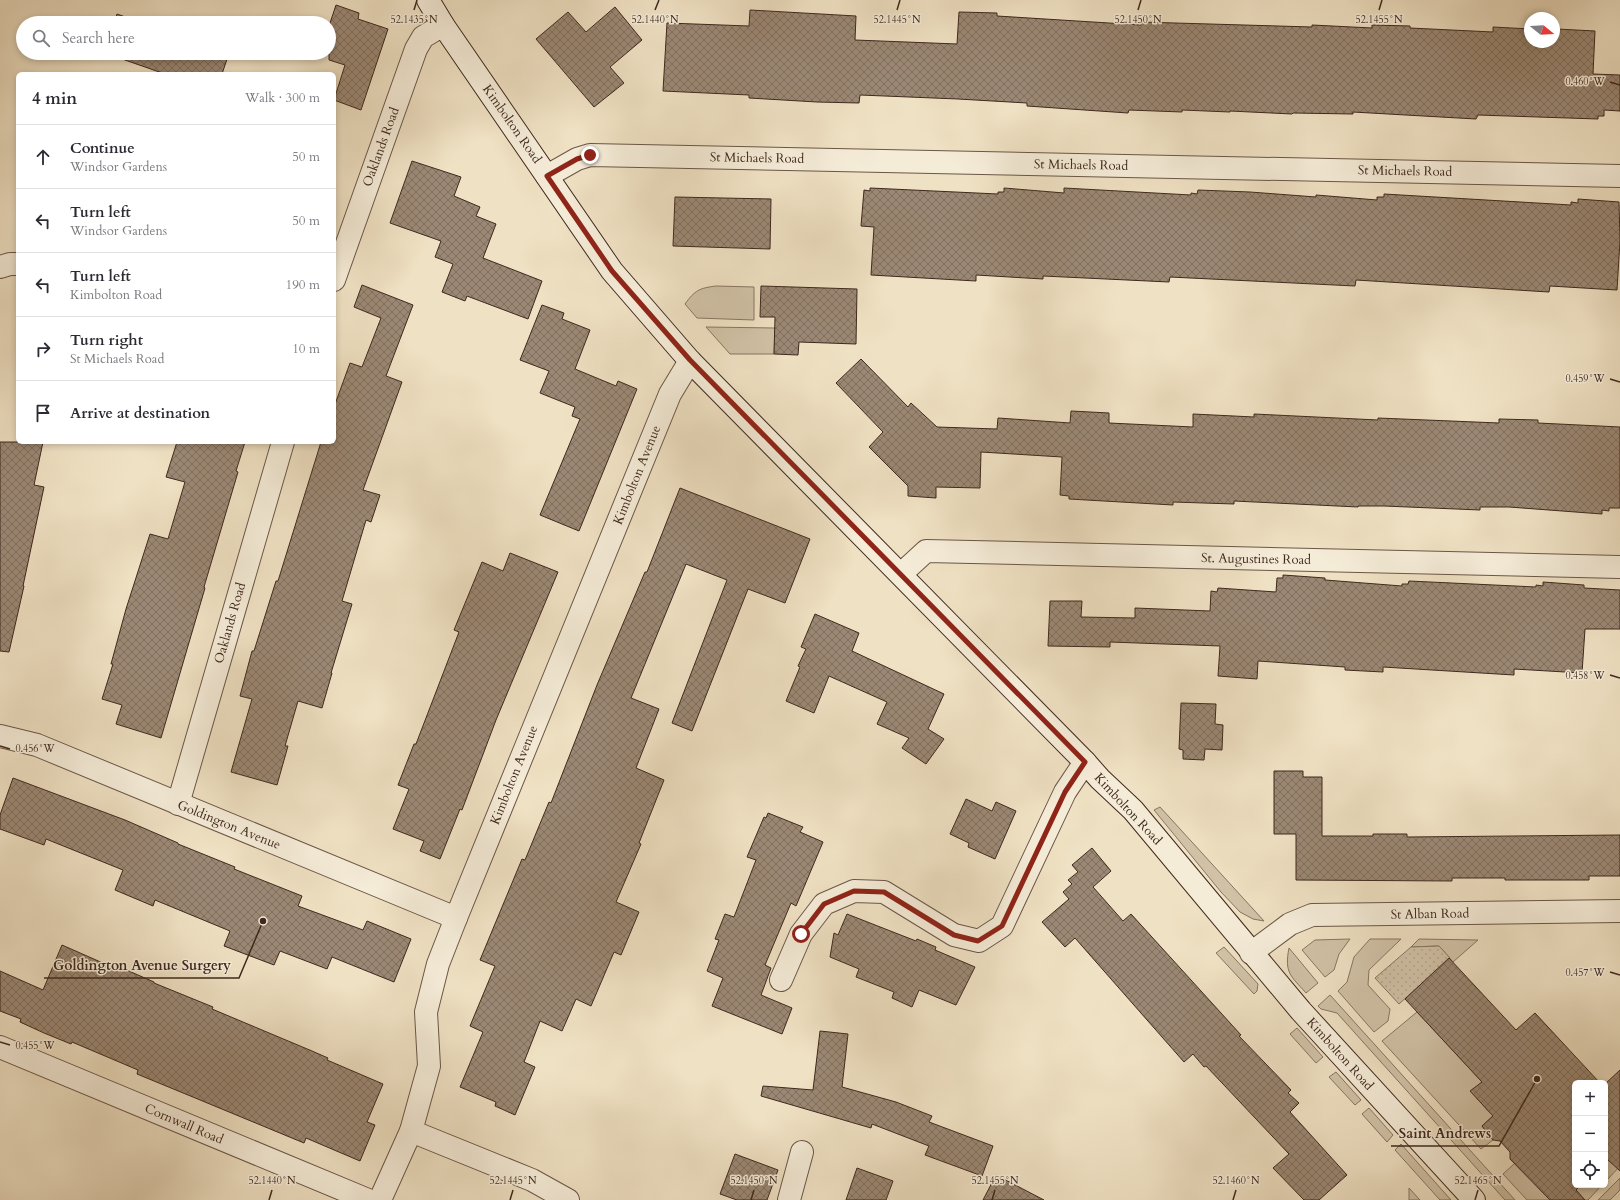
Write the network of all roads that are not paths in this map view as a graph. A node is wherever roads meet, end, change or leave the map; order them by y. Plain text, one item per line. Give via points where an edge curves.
1 (428, 0) edge
2 (443, 24) junction
3 (547, 176) junction
4 (1620, 176) edge
5 (16, 264) edge
6 (0, 267) edge
7 (336, 274) edge
8 (690, 360) junction
9 (282, 444) edge
10 (1620, 567) edge
11 (901, 574) junction
12 (0, 736) edge
13 (1085, 762) junction
14 (178, 804) junction
15 (1620, 911) edge
16 (456, 918) junction
17 (1251, 953) junction
18 (781, 980) dead end
19 (0, 1047) edge
20 (411, 1131) junction
21 (802, 1152) dead end
22 (368, 1200) edge
23 (380, 1200) edge
24 (568, 1200) edge
25 (789, 1200) edge
26 (1474, 1200) edge

1 - 2 street, Kimbolton Road
2 - 3 street, Kimbolton Road
2 - 7 street, Oaklands Road via 423,37 416,49
3 - 4 street, St Michaels Road via 577,159 590,155
3 - 8 street, Kimbolton Road via 612,271
5 - 6 street
8 - 11 street, Kimbolton Road
8 - 16 street, Kimbolton Avenue via 670,394
9 - 14 street, Oaklands Road
10 - 11 street, St. Augustines Road via 926,551
11 - 13 street, Kimbolton Road
12 - 14 street, Goldington Avenue via 37,745
13 - 17 street, Kimbolton Road via 1133,810
13 - 18 street via 1065,792 1002,926 978,941 954,935 884,892 854,891 824,904 801,934
14 - 16 street, Goldington Avenue
15 - 17 street, St Alban Road via 1312,915 1290,924
16 - 20 street, Kimbolton Avenue via 438,964 426,1012 429,1066
17 - 26 street, Kimbolton Road
19 - 22 street, Cornwall Road
20 - 23 street, Kimbolton Avenue
20 - 24 street via 532,1180
21 - 25 street

